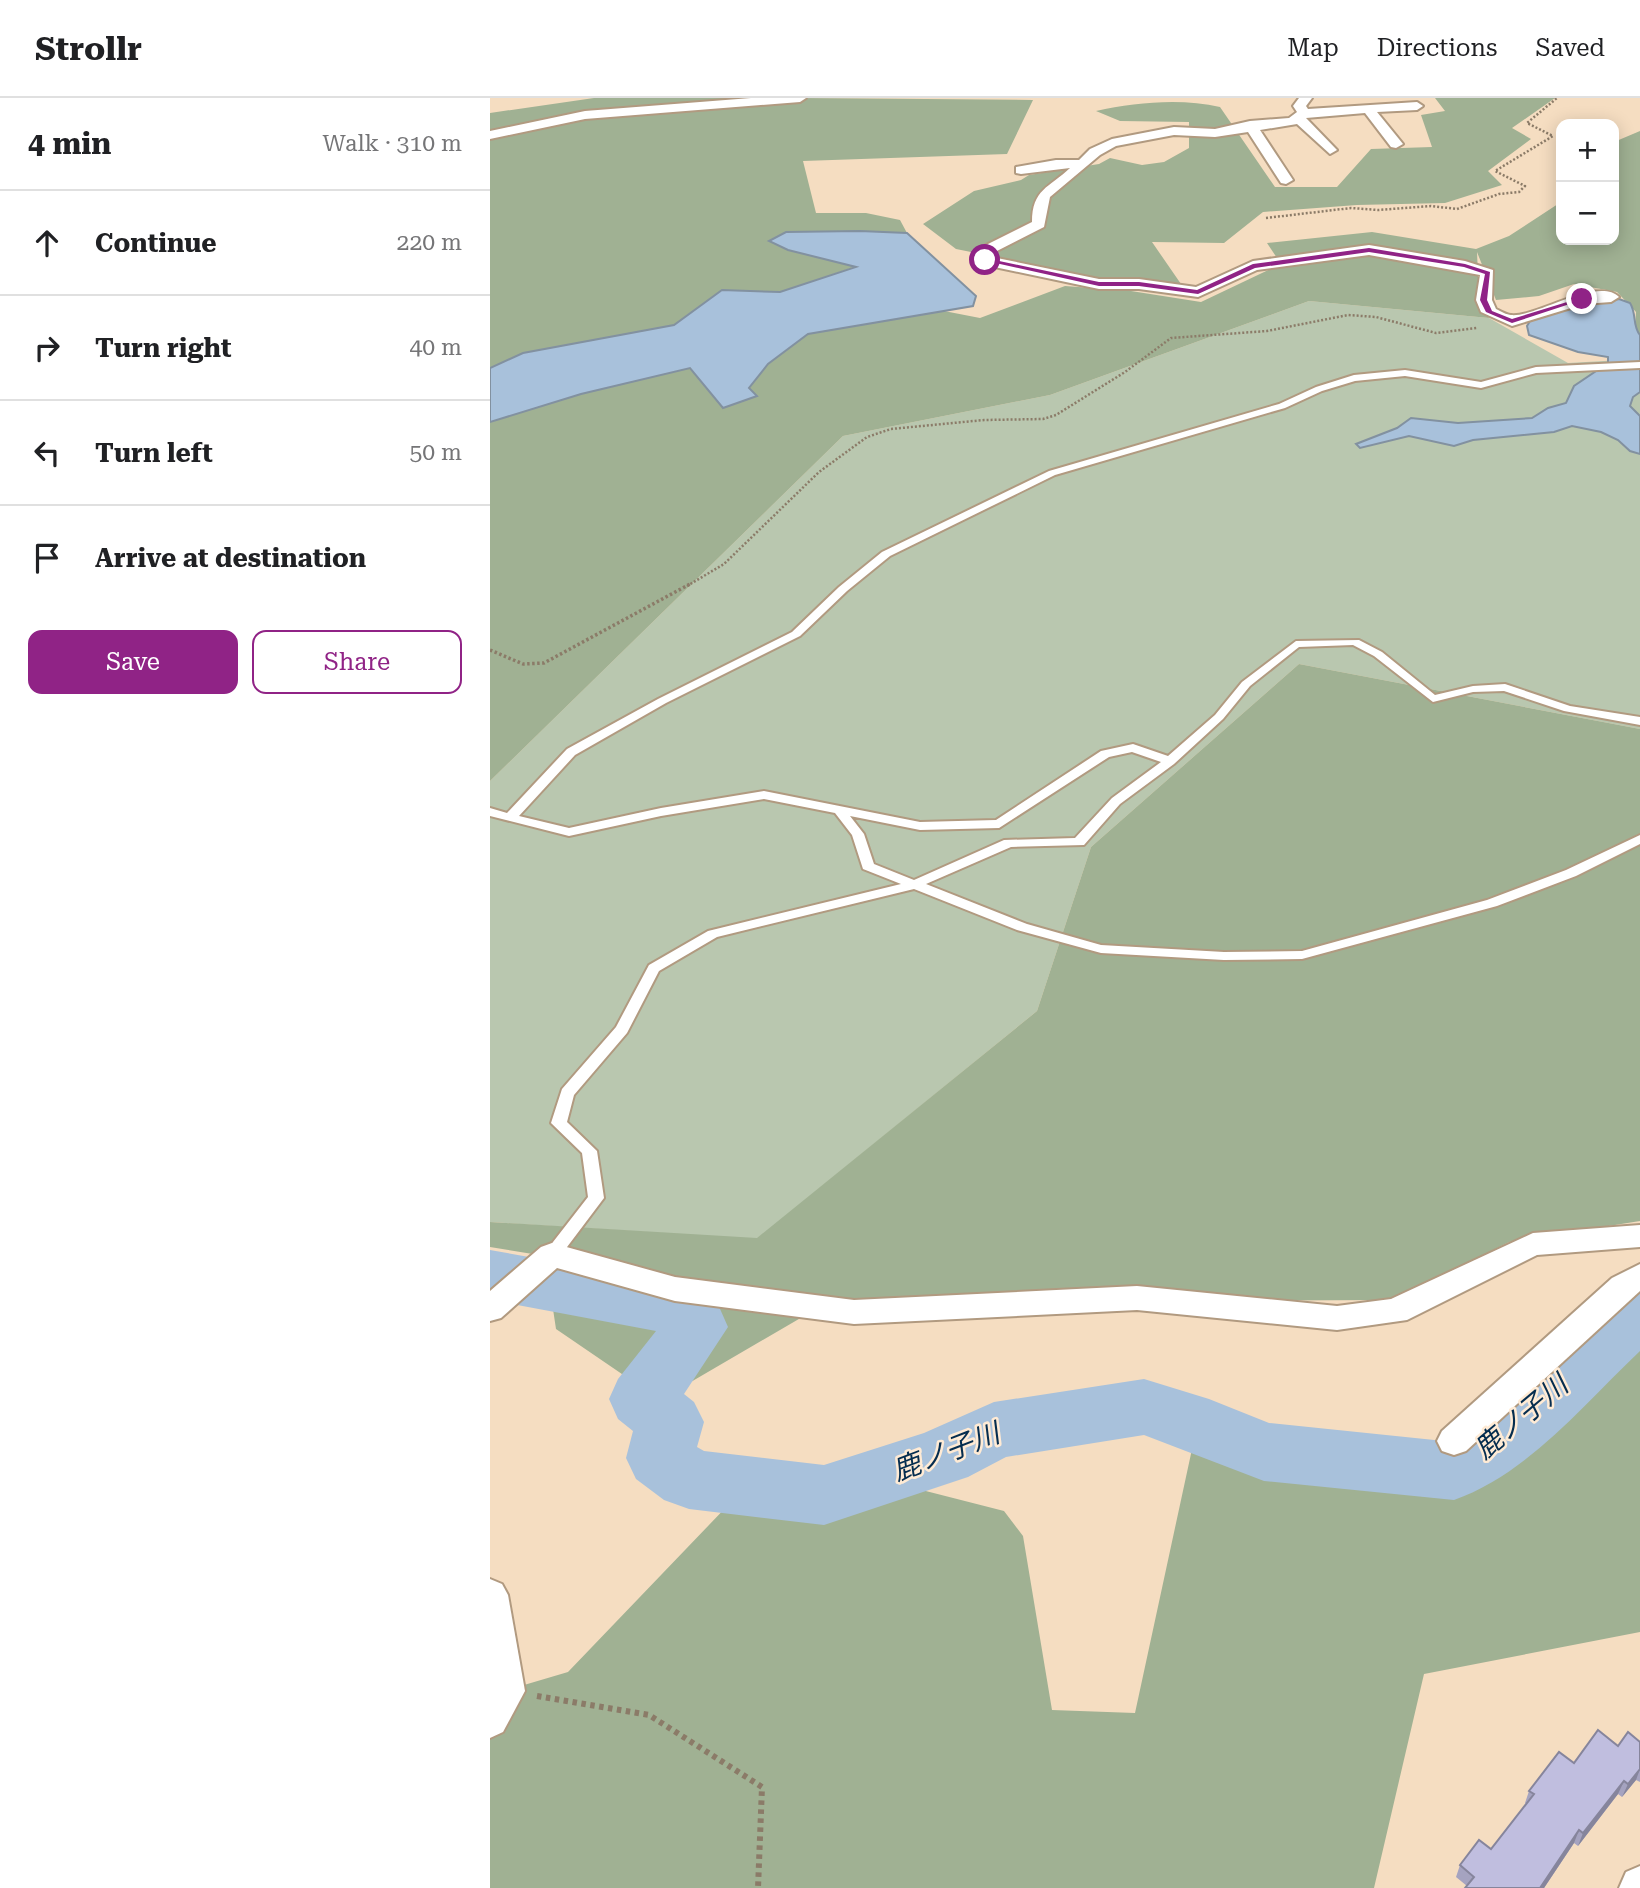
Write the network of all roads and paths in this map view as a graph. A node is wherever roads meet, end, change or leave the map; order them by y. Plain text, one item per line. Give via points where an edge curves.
1 (800, 98) edge
2 (1557, 98) edge
3 (1417, 106) dead end
4 (1368, 109) junction
5 (1302, 110) edge
6 (1250, 125) junction
7 (490, 135) edge
8 (1396, 144) dead end
9 (1330, 150) dead end
10 (1082, 164) junction
11 (1021, 170) dead end
12 (1286, 180) dead end
13 (1266, 218) dead end
14 (1136, 272) dead end
15 (1060, 278) junction
16 (1611, 297) dead end
17 (1512, 321) junction
18 (1640, 365) edge
19 (490, 650) edge
20 (1640, 721) edge
21 (1170, 761) junction
22 (840, 811) junction
23 (490, 812) edge
24 (510, 818) junction
25 (1640, 839) edge
26 (913, 885) junction
27 (1640, 1236) edge
28 (552, 1255) junction
29 (1640, 1276) edge
30 (490, 1309) edge
31 (1454, 1441) dead end
32 (490, 1595) edge
33 (499, 1706) edge
34 (758, 1888) edge

1 - 7 street via 585,115
2 - 13 path via 1549,110 1527,123 1553,136 1495,171 1525,186 1519,192 1457,209 1351,208
3 - 4 street
4 - 5 street
4 - 8 street
5 - 6 street
5 - 9 street
6 - 10 street via 1215,132 1174,131 1112,143
6 - 12 street
10 - 11 street
10 - 15 street via 1044,195 1039,224 983,252 985,260
14 - 15 street via 1088,270
15 - 17 street via 1198,292 1253,266 1369,250 1488,273 1483,300 1489,312
16 - 17 street via 1582,299
17 - 19 path via 1436,333 1376,317 1348,315 1267,331 1171,338 1056,415 891,429 867,437 819,472 724,564 639,614 544,663 523,664
18 - 24 lane via 1536,370 1481,385 1405,373 1354,378 1282,407 1052,472 886,554 796,634 571,752
20 - 21 lane via 1567,709 1504,687 1433,699 1378,654 1355,642 1296,644 1246,684 1219,717
21 - 22 lane via 1133,748 1105,754 999,824 920,826
21 - 26 lane via 1116,801 1079,842 1009,843
22 - 24 lane via 764,795 569,832
22 - 26 lane via 859,834 868,866
23 - 24 lane
25 - 26 lane via 1572,873 1492,903 1302,955 1101,949 1022,927
26 - 28 lane via 713,934 654,968 622,1030 567,1093 559,1123 589,1151 596,1198
27 - 28 street via 1533,1244 1396,1311 1337,1318 1137,1298 854,1312 675,1289
28 - 30 street
29 - 31 street via 1623,1286
32 - 33 street
33 - 34 path via 649,1715 762,1787

